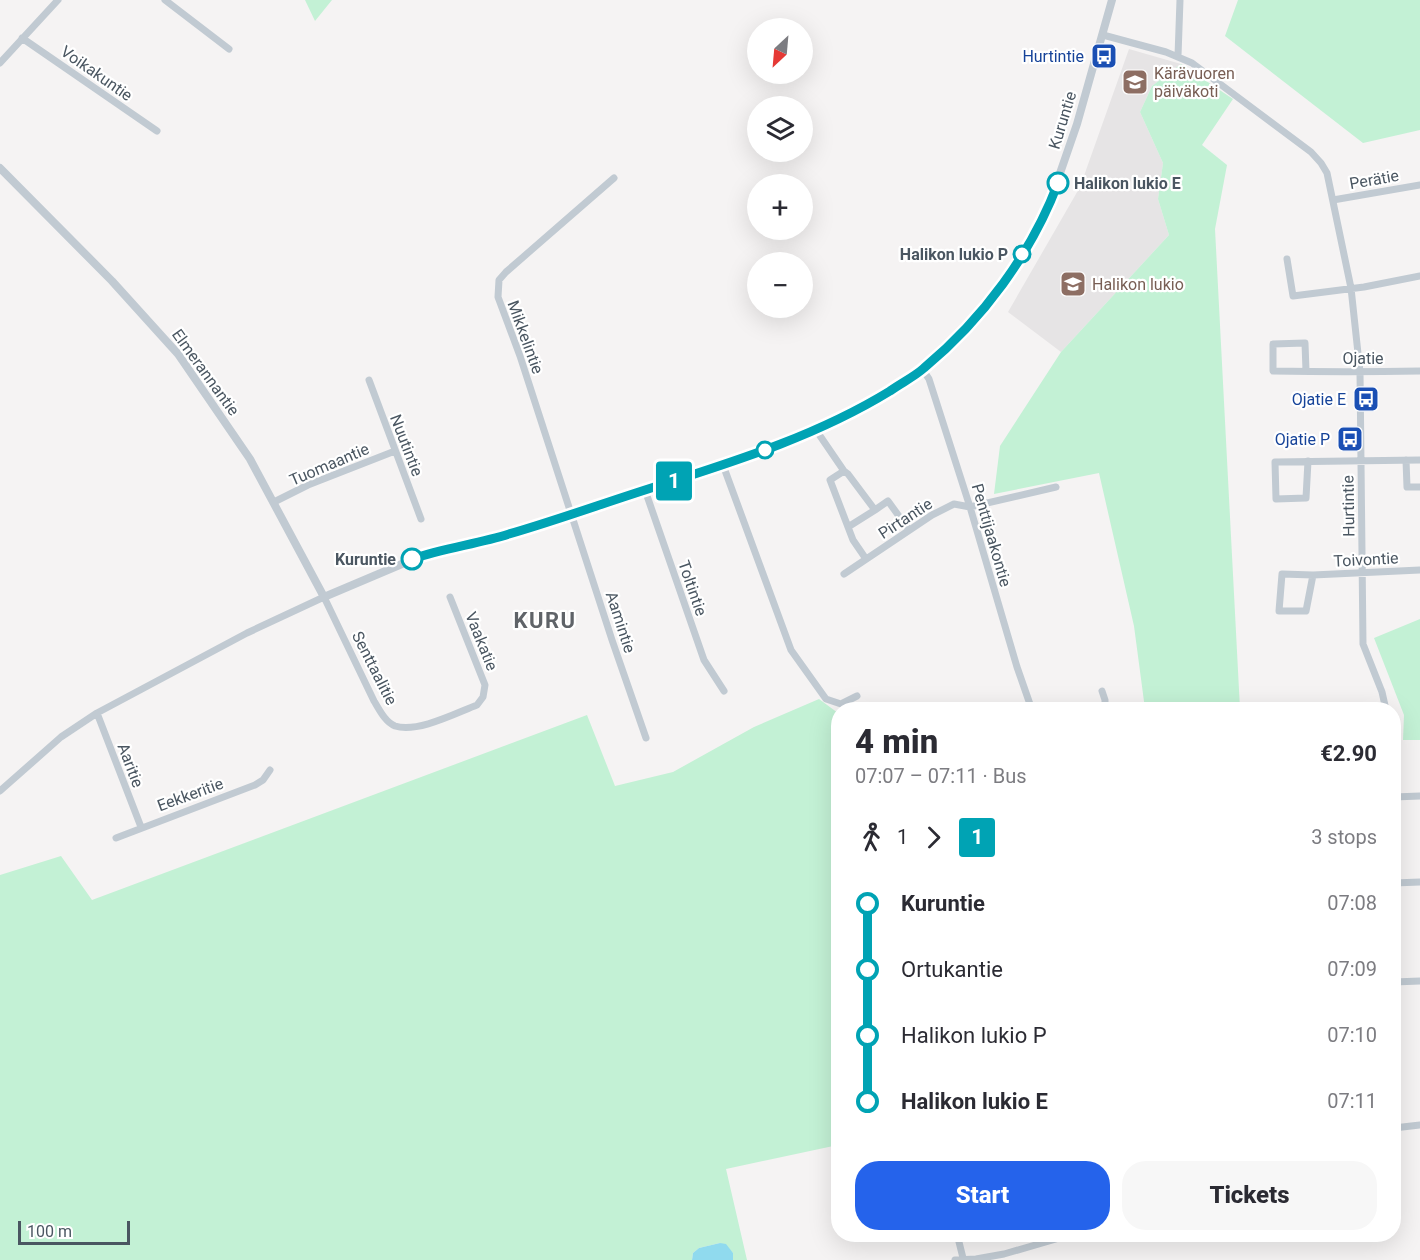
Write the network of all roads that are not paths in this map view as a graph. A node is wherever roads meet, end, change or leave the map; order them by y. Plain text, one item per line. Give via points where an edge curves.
1 (58, 0) edge
2 (165, 0) edge
3 (1112, 0) edge
4 (1180, 0) edge
5 (1103, 35) junction
6 (22, 38) junction
7 (229, 49) dead end
8 (1178, 56) junction
9 (0, 63) edge
10 (157, 131) dead end
11 (0, 168) edge
12 (614, 178) dead end
13 (1420, 185) edge
14 (1333, 200) junction
15 (1287, 259) dead end
16 (1420, 276) edge
17 (1351, 288) junction
18 (923, 370) junction
19 (1306, 371) junction
20 (1420, 371) edge
21 (1360, 372) junction
22 (369, 380) dead end
23 (816, 430) junction
24 (395, 451) junction
25 (1361, 460) junction
26 (1406, 460) junction
27 (1420, 460) edge
28 (1308, 461) junction
29 (723, 465) junction
30 (844, 471) junction
31 (1056, 487) dead end
32 (1420, 487) edge
33 (645, 490) junction
34 (274, 502) junction
35 (970, 507) junction
36 (875, 510) junction
37 (572, 514) junction
38 (421, 519) dead end
39 (849, 527) junction
40 (909, 530) junction
41 (866, 559) junction
42 (1420, 570) edge
43 (1362, 573) junction
44 (844, 574) dead end
45 (1313, 575) junction
46 (324, 597) junction
47 (450, 597) dead end
48 (724, 691) dead end
49 (1102, 691) dead end
50 (857, 696) dead end
51 (483, 697) joint
52 (835, 702) edge
53 (845, 702) edge
54 (1029, 702) edge
55 (1105, 702) edge
56 (1384, 702) edge
57 (97, 713) junction
58 (646, 738) dead end
59 (270, 770) dead end
60 (0, 791) edge
61 (1420, 796) edge
62 (1401, 797) edge
63 (141, 827) junction
64 (116, 838) dead end
65 (1420, 882) edge
66 (1401, 883) edge
67 (1420, 981) edge
68 (1401, 982) edge
69 (1420, 1125) edge
70 (1401, 1127) edge
71 (958, 1242) edge
72 (1046, 1242) edge
73 (959, 1259) edge

1 - 6 street
2 - 7 street
3 - 5 street, Kuruntie
4 - 8 street
5 - 8 street, Hurtintie
5 - 18 street, Kuruntie via 1048,208 1012,271 986,306
6 - 9 street
6 - 10 street, Voikakuntie
8 - 14 street, Hurtintie via 1311,152 1327,173
11 - 34 street, Elmerannantie via 112,280 178,354 250,459
12 - 37 street, Mikkelintie via 506,272 497,287
13 - 14 street, Perätie
14 - 17 street, Hurtintie
15 - 17 street via 1293,296
16 - 17 street
17 - 21 street, Hurtintie
18 - 23 street, Kuruntie via 865,406
18 - 35 street, Penttijaakontie
19 - 19 street, Ojatie via 1273,371 1274,344 1305,343
19 - 21 street, Ojatie
20 - 21 street, Ojatie
21 - 25 street, Hurtintie
22 - 24 street, Nuutintie
23 - 29 street, Kuruntie
23 - 30 street
24 - 34 street, Tuomaantie
24 - 38 street, Nuutintie
25 - 26 street
25 - 28 street
25 - 43 street, Hurtintie
26 - 27 street
26 - 32 street via 1407,486
28 - 28 street via 1306,498 1276,499 1275,462
29 - 33 street, Kuruntie
29 - 52 street via 791,650 826,699
30 - 36 street
30 - 39 street via 830,480
31 - 35 street, Pirtantie
33 - 37 street, Kuruntie
33 - 48 street, Toltintie via 704,660
34 - 46 street, Elmerannantie
35 - 40 street, Pirtantie via 954,504
35 - 54 street, Penttijaakontie
36 - 39 street
36 - 40 street via 888,501
37 - 46 street, Kuruntie via 501,537 428,554
37 - 58 street, Aamintie
39 - 41 street
40 - 41 street, Pirtantie
41 - 44 street, Pirtantie
42 - 43 street, Toivontie
43 - 45 street, Toivontie
43 - 56 street, Hurtintie via 1363,644
45 - 45 street, Toivontie via 1306,611 1279,611 1282,574
46 - 51 street, Senttaalitie via 381,714 389,722 416,727 477,705
46 - 57 street, Kuruntie
47 - 51 street, Vaakatie via 485,685
49 - 55 street
50 - 53 street
57 - 60 street, Kuruntie via 61,737
57 - 63 street, Aaritie
59 - 63 street, Eekkeritie via 255,785
61 - 62 street
63 - 64 street, Eekkeritie
65 - 66 street
67 - 68 street
69 - 70 street
71 - 73 street
72 - 73 street via 1004,1254

